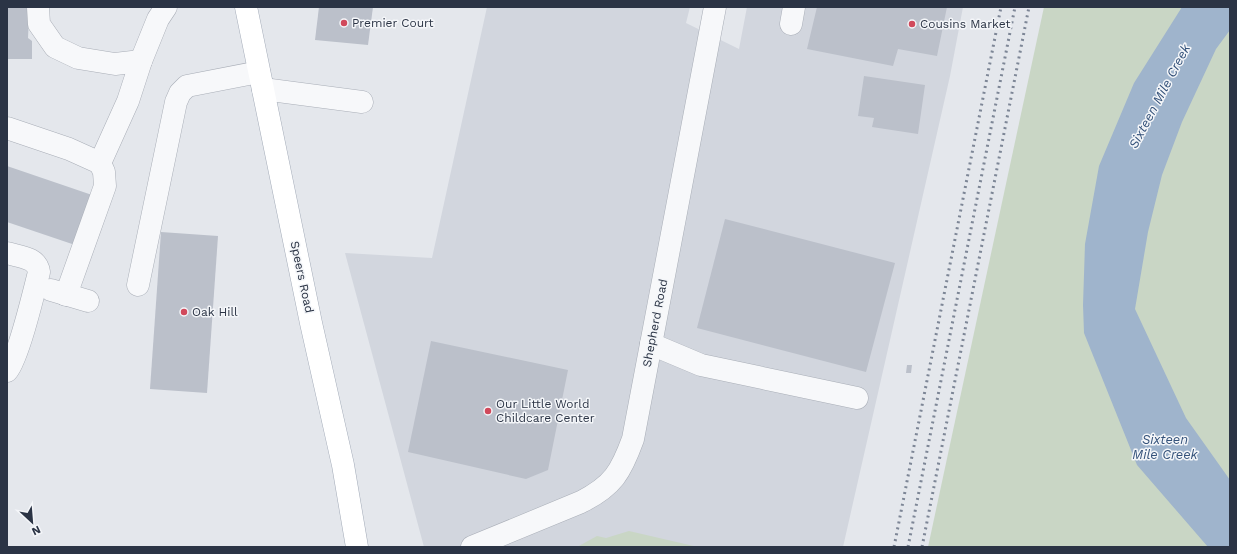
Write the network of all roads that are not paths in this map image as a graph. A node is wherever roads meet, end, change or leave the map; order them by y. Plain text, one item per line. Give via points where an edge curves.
1 (38, 7) edge
2 (166, 7) edge
3 (246, 7) edge
4 (715, 7) edge
5 (141, 61) junction
6 (261, 80) junction
7 (362, 102) dead end
8 (7, 128) edge
9 (100, 162) junction
10 (7, 252) edge
11 (138, 285) dead end
12 (36, 286) junction
13 (66, 295) junction
14 (88, 302) dead end
15 (16, 319) edge
16 (651, 344) junction
17 (7, 371) edge
18 (857, 398) dead end
19 (357, 547) edge
20 (472, 547) edge

1 - 5 street via 39,24 55,47 78,58 115,64
2 - 5 street via 158,19
3 - 6 main road, Speers Road
4 - 16 street, Shepherd Road
5 - 9 street via 128,101
6 - 7 street
6 - 11 street via 187,86 180,92
6 - 19 main road, Speers Road via 343,465
8 - 9 street
9 - 13 street via 104,172 104,186
10 - 12 street via 34,261 39,272
12 - 13 street
12 - 15 street
13 - 14 street
15 - 17 street via 11,367
16 - 18 street via 701,365
16 - 20 street, Shepherd Road via 633,439 624,463 614,479 597,494 582,502

